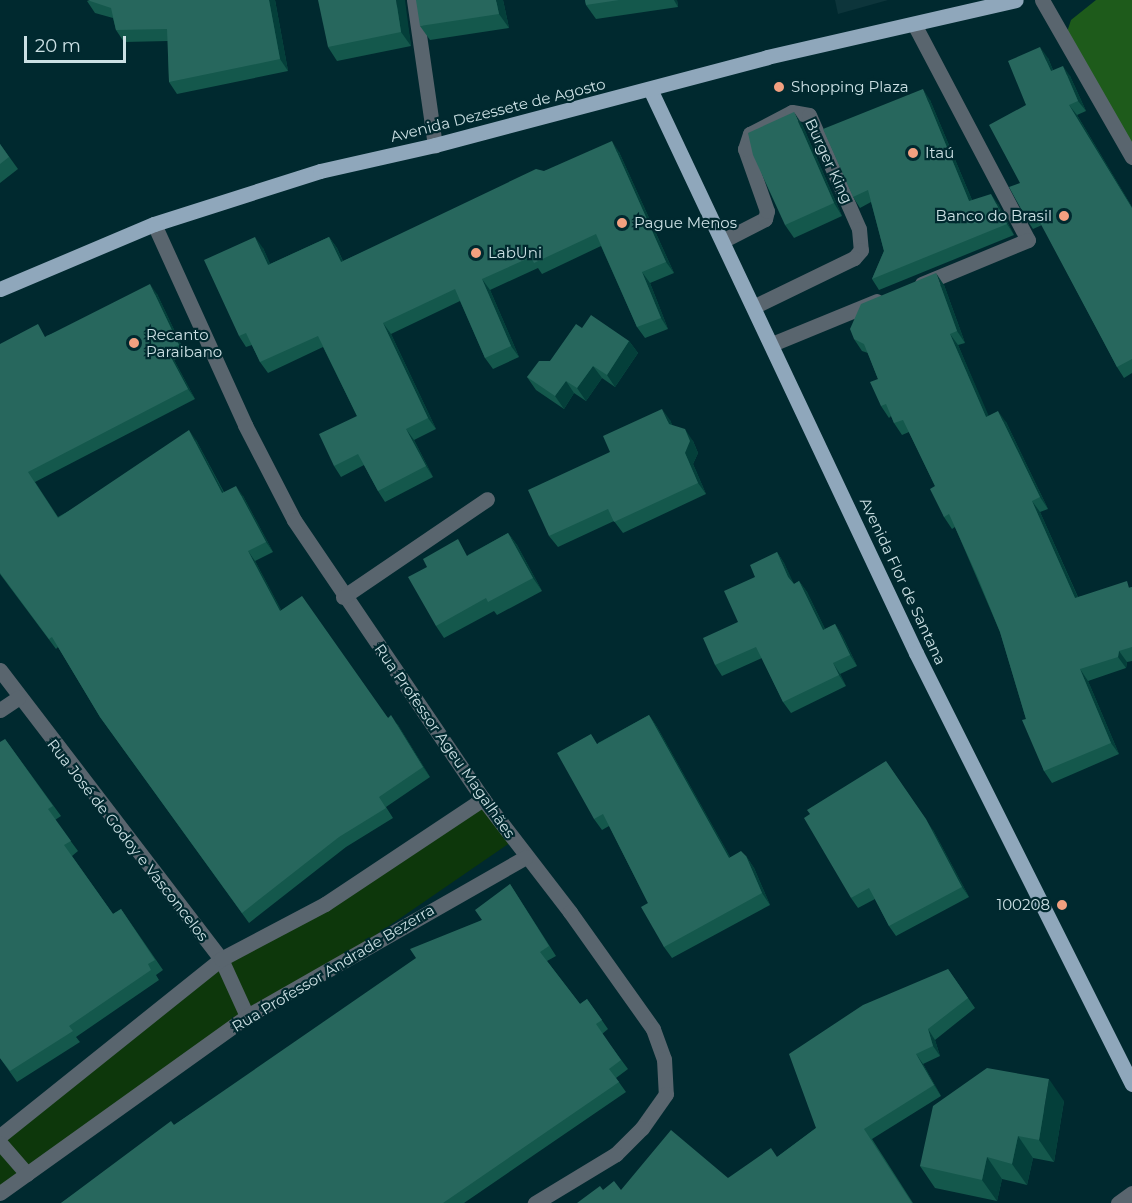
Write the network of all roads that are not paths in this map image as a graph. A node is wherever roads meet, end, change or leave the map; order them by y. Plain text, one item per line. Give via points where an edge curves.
1 (414, 0) edge
2 (1016, 0) edge
3 (1042, 0) edge
4 (914, 24) junction
5 (650, 89) junction
6 (435, 145) junction
7 (1132, 157) edge
8 (154, 224) junction
9 (724, 240) junction
10 (0, 289) edge
11 (755, 306) junction
12 (772, 345) junction
13 (487, 499) dead end
14 (343, 597) junction
15 (0, 670) edge
16 (18, 698) junction
17 (0, 710) edge
18 (483, 799) junction
19 (526, 857) junction
20 (221, 959) junction
21 (247, 1016) junction
22 (1132, 1084) edge
23 (0, 1136) edge
24 (0, 1143) edge
25 (27, 1174) junction
26 (0, 1193) edge
27 (1132, 1193) edge
28 (535, 1203) edge
29 (1118, 1203) edge

1 - 6 street
2 - 4 main road, Avenida Dezessete de Agosto
3 - 7 street
4 - 5 main road, Avenida Dezessete de Agosto via 767,57
4 - 12 street via 1028,240
5 - 6 main road, Avenida Dezessete de Agosto
5 - 9 main road, Avenida Flor de Santana
6 - 8 main road, Avenida Dezessete de Agosto via 320,171
8 - 10 main road, Avenida Dezessete de Agosto
8 - 14 street, Rua Professor Ageu Magalhães via 244,425 294,520
9 - 11 main road, Avenida Flor de Santana
9 - 11 street, Burger King via 757,227 767,211 745,149 750,134 792,112 810,115 860,229 861,250 854,258
11 - 12 main road, Avenida Flor de Santana
12 - 22 main road, Avenida Flor de Santana via 916,653
13 - 14 street
14 - 18 street, Rua Professor Ageu Magalhães
15 - 16 street, Rua José de Godoy e Vasconcelos
16 - 17 street
16 - 20 street, Rua José de Godoy e Vasconcelos
18 - 19 street, Rua Professor Ageu Magalhães
18 - 20 street via 325,904
19 - 21 street, Rua Professor Andrade Bezerra
19 - 28 street, Rua Professor Ageu Magalhães via 652,1029 664,1059 666,1094 642,1128 616,1154
20 - 21 street, Rua José de Godoy e Vasconcelos
20 - 23 street
21 - 25 street, Rua Professor Andrade Bezerra
24 - 25 street
25 - 26 street, Rua Professor Andrade Bezerra
27 - 29 street

